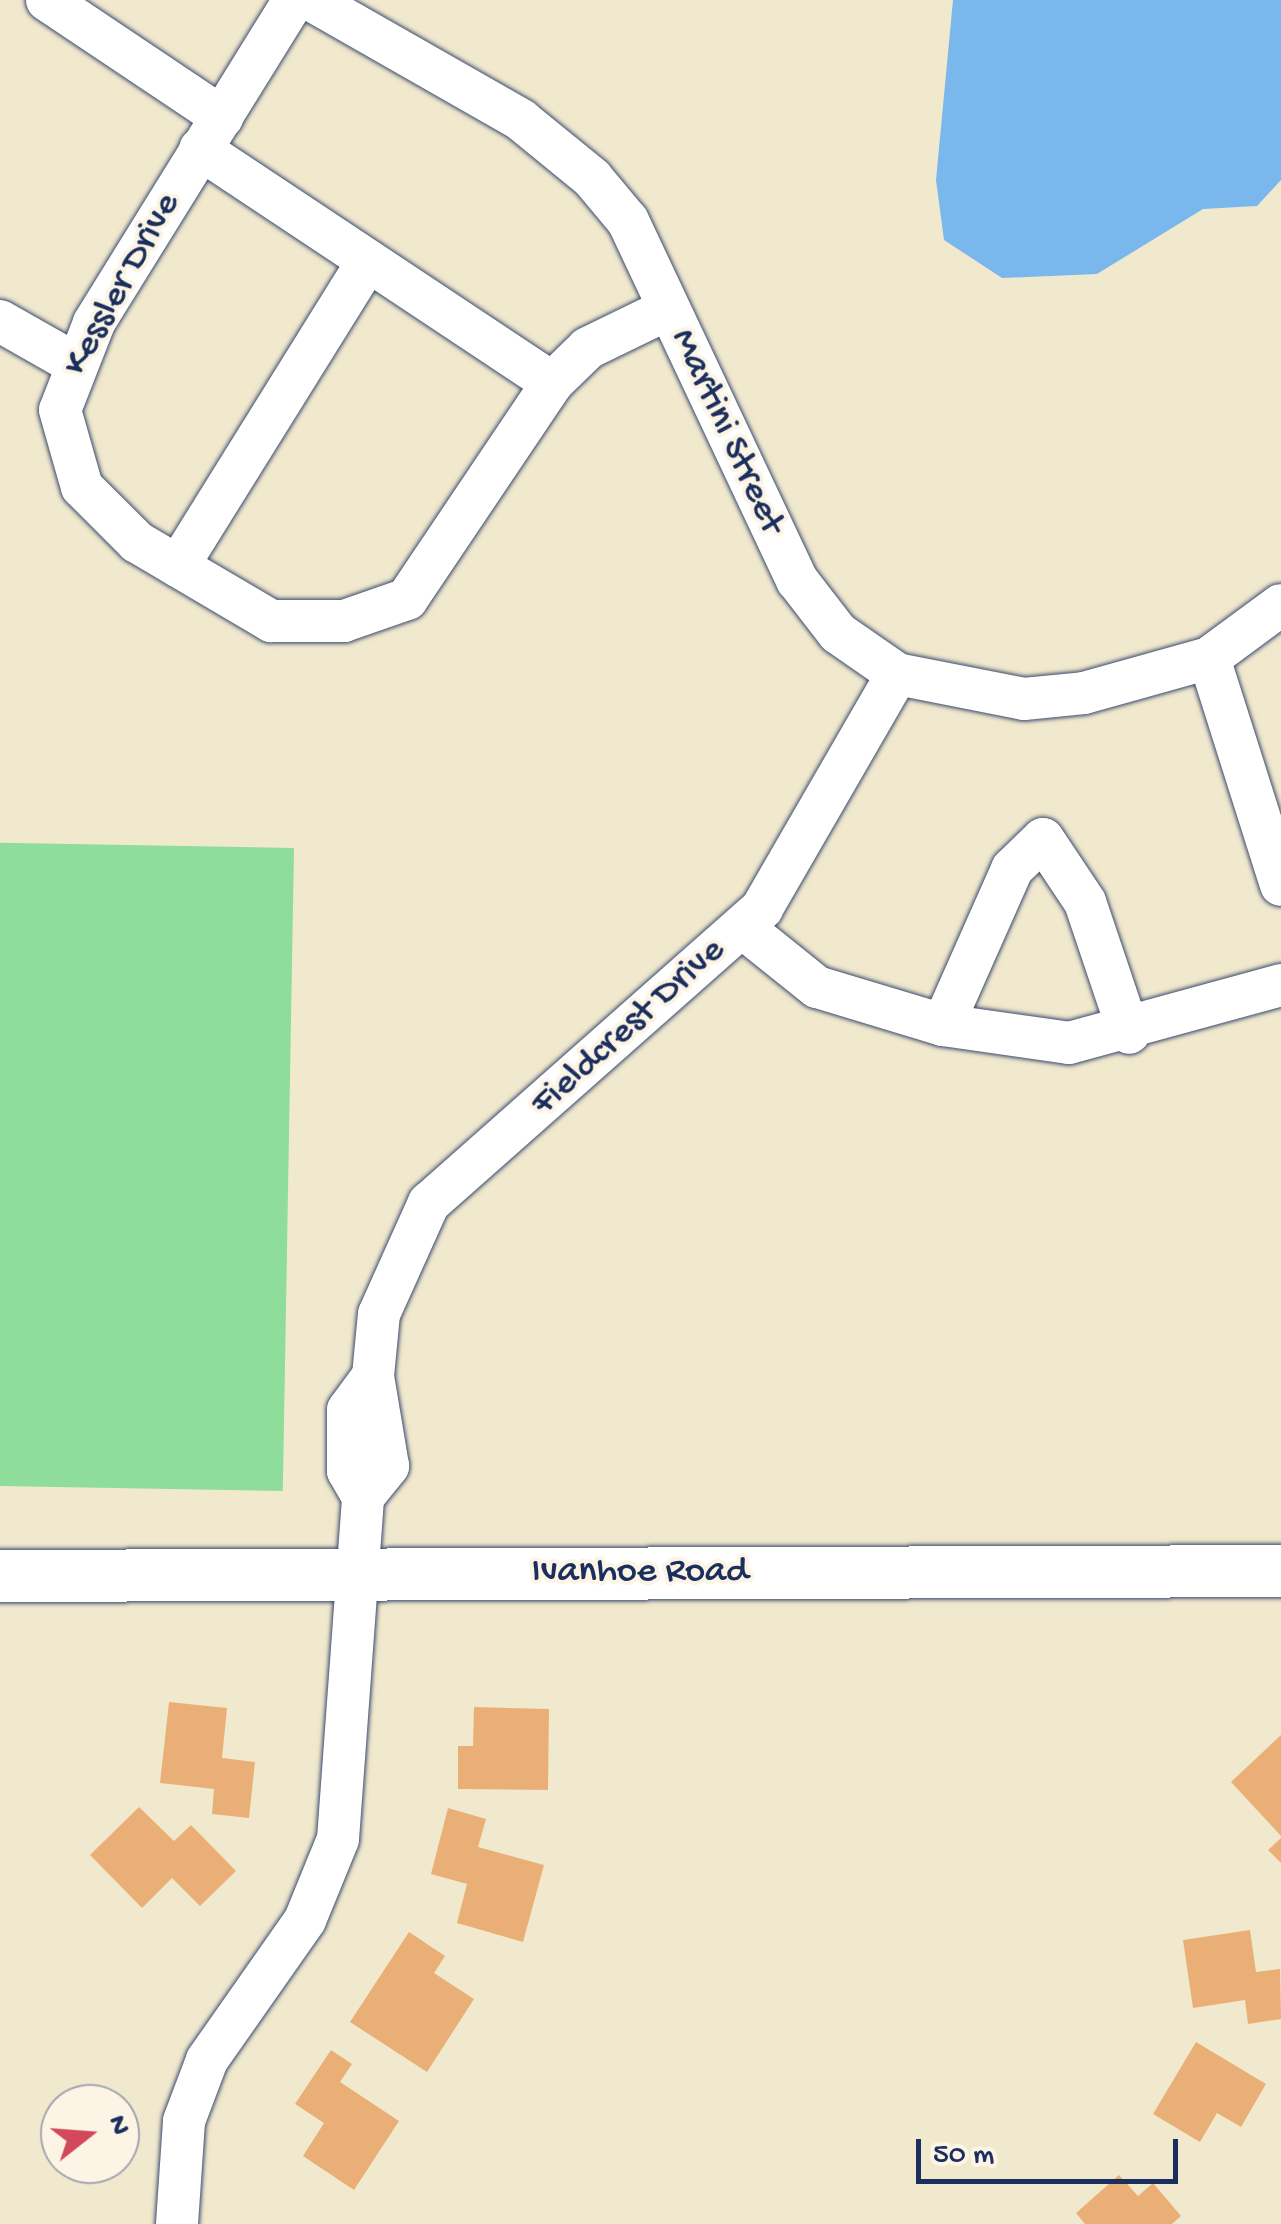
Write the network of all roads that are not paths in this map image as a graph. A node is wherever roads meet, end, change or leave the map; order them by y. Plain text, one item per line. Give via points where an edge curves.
1 (48, 0) edge
2 (294, 0) edge
3 (311, 0) edge
4 (211, 133) junction
5 (368, 261) junction
6 (668, 308) junction
7 (0, 321) edge
8 (74, 364) junction
9 (552, 383) junction
10 (178, 566) junction
11 (1281, 605) edge
12 (1209, 658) junction
13 (897, 674) junction
14 (1270, 812) edge
15 (1281, 885) edge
16 (742, 926) junction
17 (1281, 986) edge
18 (943, 1025) junction
19 (1129, 1033) junction
20 (1281, 1570) edge
21 (359, 1574) junction
22 (0, 1576) edge
23 (177, 2224) edge

1 - 4 street
2 - 4 street, Kessler Drive
3 - 6 street, Martini Street via 521,120 592,178 628,221
4 - 5 street
4 - 8 street, Kessler Drive
5 - 9 street
5 - 10 street
6 - 9 street, Kessler Drive via 588,348
6 - 13 street, Martini Street via 797,580 838,632
7 - 8 street
8 - 10 street, Kessler Drive via 60,410 82,487 137,542
9 - 10 street, Kessler Drive via 407,599 344,621 271,620
11 - 12 street, Martini Street
12 - 13 street, Martini Street via 1024,698
12 - 14 street
13 - 16 street, Fieldcrest Drive
14 - 15 street
16 - 18 street via 817,987
16 - 21 street, Fieldcrest Drive via 429,1203 379,1314 373,1376 348,1410 348,1471 363,1496
17 - 19 street
18 - 19 street via 1069,1042
18 - 19 street via 1012,869 1044,840 1085,902
20 - 21 main road, Ivanhoe Road
21 - 22 main road, Ivanhoe Road
21 - 23 street via 338,1839 305,1920 207,2060 184,2121

